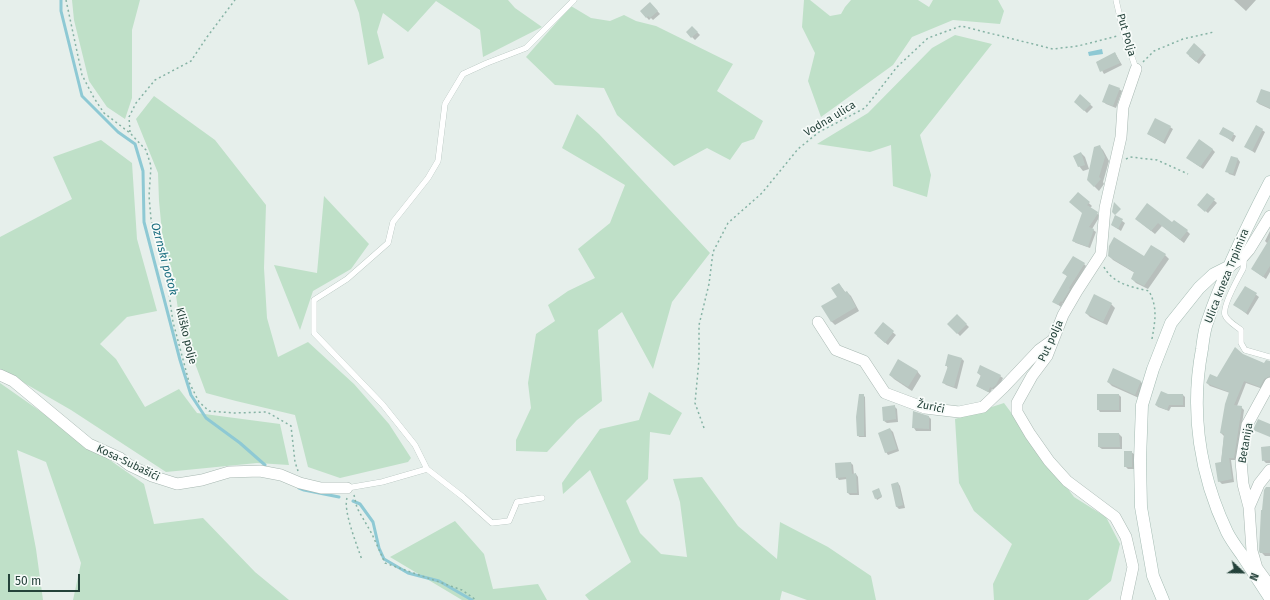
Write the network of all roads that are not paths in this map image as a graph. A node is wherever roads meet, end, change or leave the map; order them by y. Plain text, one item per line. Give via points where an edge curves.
1 (574, 0) edge
2 (1116, 0) edge
3 (1136, 69) joint
4 (1270, 182) edge
5 (1270, 216) edge
6 (1242, 258) junction
7 (1230, 266) junction
8 (818, 322) dead end
9 (1053, 340) junction
10 (1270, 357) edge
11 (0, 375) edge
12 (1270, 383) edge
13 (427, 469) junction
14 (1270, 470) edge
15 (350, 488) joint
16 (542, 498) dead end
17 (1249, 507) junction
18 (1270, 586) edge
19 (1270, 598) edge
20 (1126, 600) edge
21 (1163, 600) edge

1 - 13 lane via 526,48 463,74 445,104 438,161 428,178 393,222 388,244 347,279 314,300 314,333 383,405 415,445
2 - 3 lane, Put Polja
3 - 9 street, Put polja via 1124,107 1121,137 1105,208 1101,254 1063,315
4 - 7 main road, Ulica kneza Trpimira via 1252,215
5 - 6 street
6 - 7 street
6 - 10 lane via 1243,269 1224,308 1225,315 1241,330 1241,343 1245,350
7 - 19 main road, Ulica kneza Trpimira via 1206,324 1196,393 1198,430 1203,466 1227,534
7 - 21 main road via 1214,274 1199,288 1171,323 1142,406 1141,507 1153,576
8 - 9 street, Žurići via 836,350 864,361 885,392 925,408 959,412 983,407 1039,350
9 - 20 street, Put polja via 1047,356 1017,403 1017,412 1030,434 1067,481 1115,517 1126,537 1133,567
11 - 15 street, Kosa-Subašići via 13,381 89,444 152,476 177,484 229,472 260,471 321,488
12 - 17 street, Betanija via 1247,425 1241,461
13 - 15 lane
13 - 16 lane via 492,523 508,522 517,502
14 - 17 street via 1259,484
17 - 18 street, Betanija via 1252,551 1257,568

